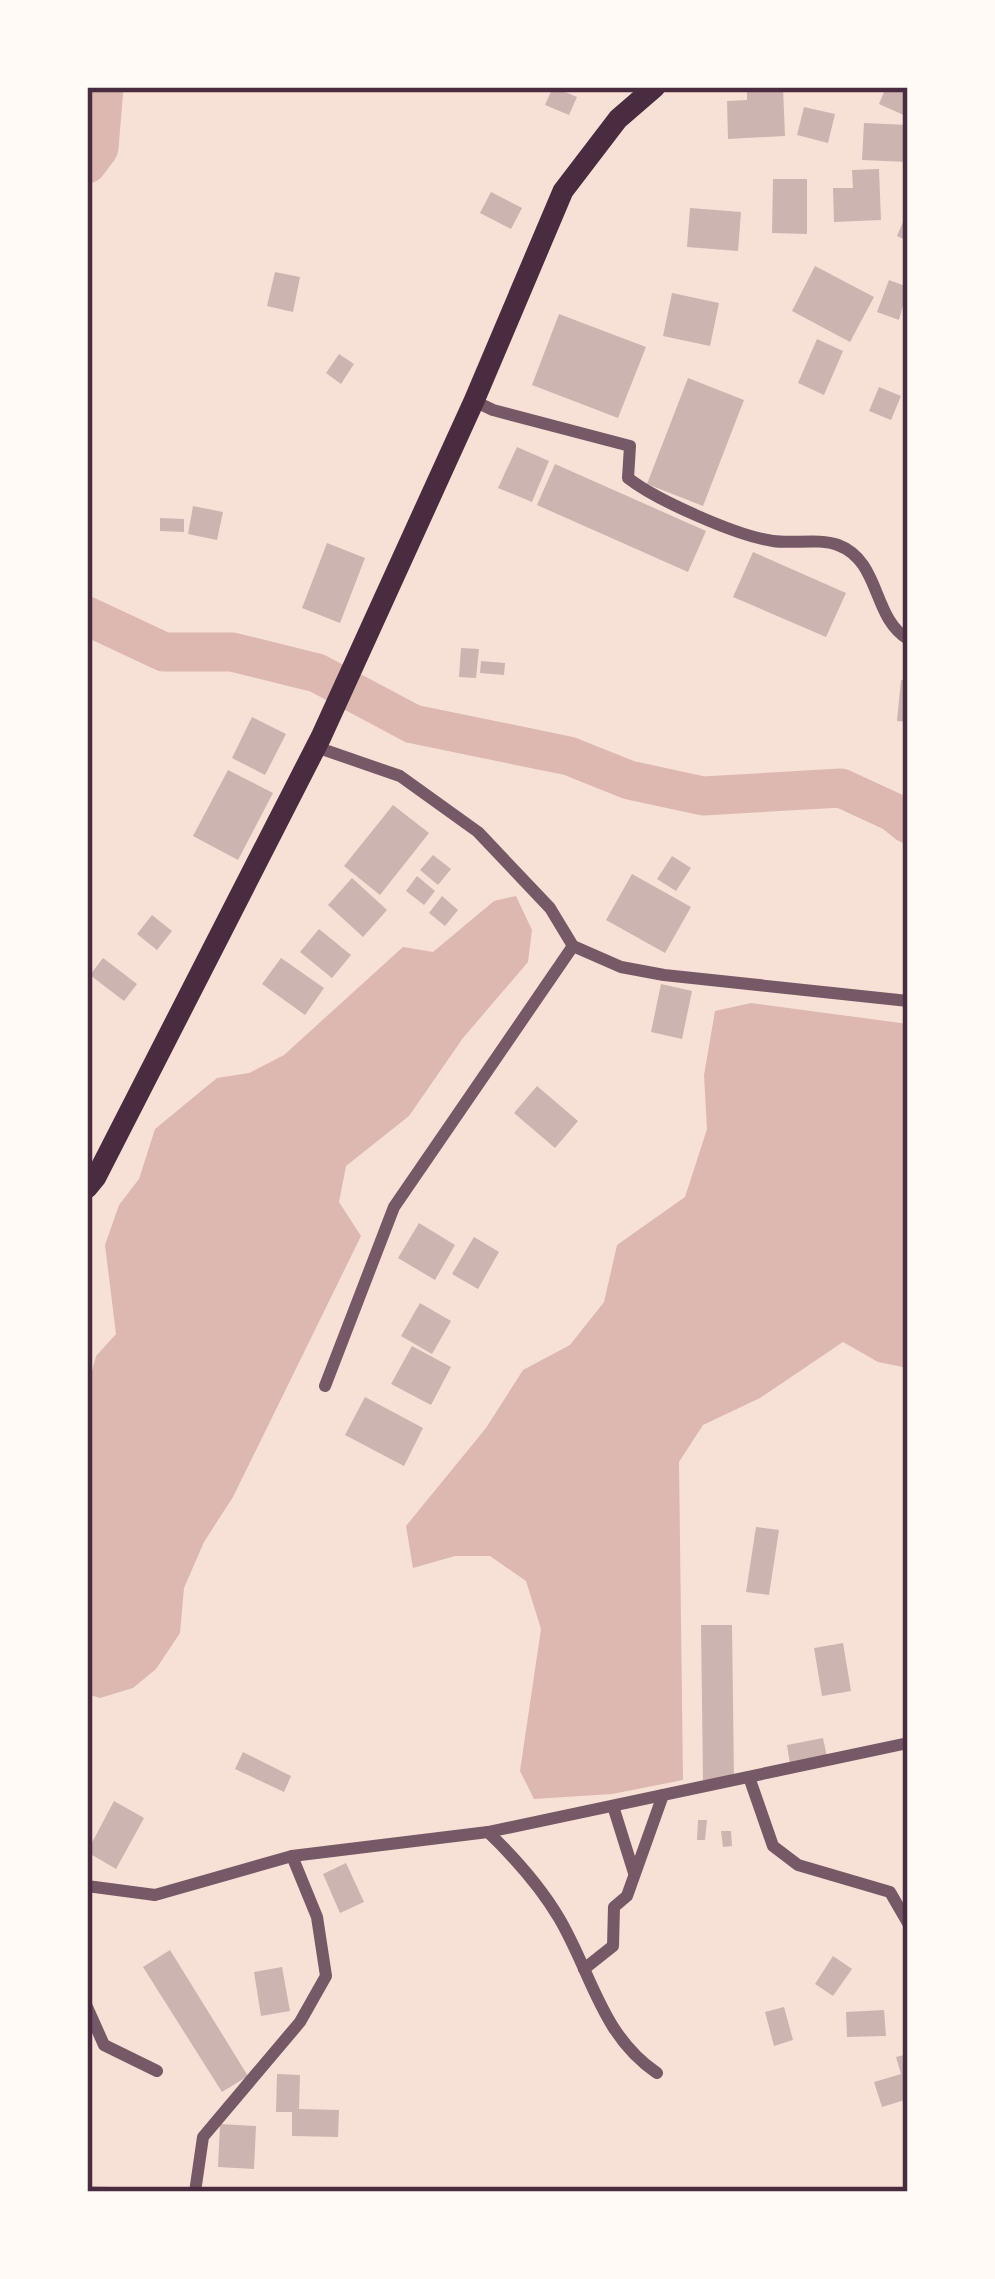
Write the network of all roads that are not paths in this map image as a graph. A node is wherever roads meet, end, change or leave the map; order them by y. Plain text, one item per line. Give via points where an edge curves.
1 (655, 87) edge
2 (474, 401) junction
3 (908, 639) edge
4 (318, 742) junction
5 (572, 946) junction
6 (908, 1001) edge
7 (87, 1187) edge
8 (325, 1386) dead end
9 (908, 1743) edge
10 (749, 1777) junction
11 (663, 1795) junction
12 (613, 1806) junction
13 (488, 1832) junction
14 (292, 1856) junction
15 (635, 1874) junction
16 (87, 1886) edge
17 (908, 1923) edge
18 (584, 1969) junction
19 (87, 2007) edge
20 (157, 2072) dead end
21 (657, 2072) dead end
22 (195, 2192) edge

1 - 2 main road via 618,119 563,191
2 - 3 street via 630,446 628,478 650,495 768,541 836,544 862,560 895,631
2 - 4 main road
4 - 5 street via 400,776 478,832 550,908
4 - 7 main road
5 - 6 street via 664,975
5 - 8 street via 394,1208
9 - 10 street
10 - 11 street
10 - 17 street via 773,1846 798,1865 890,1892
11 - 12 street
11 - 15 street
12 - 13 street
12 - 15 street
13 - 14 street
13 - 18 street via 559,1918
14 - 16 street via 154,1895
14 - 22 street via 317,1917 326,1976 300,2022 203,2137
15 - 18 street via 614,1906 614,1946
18 - 21 street via 609,2025
19 - 20 street via 104,2045

